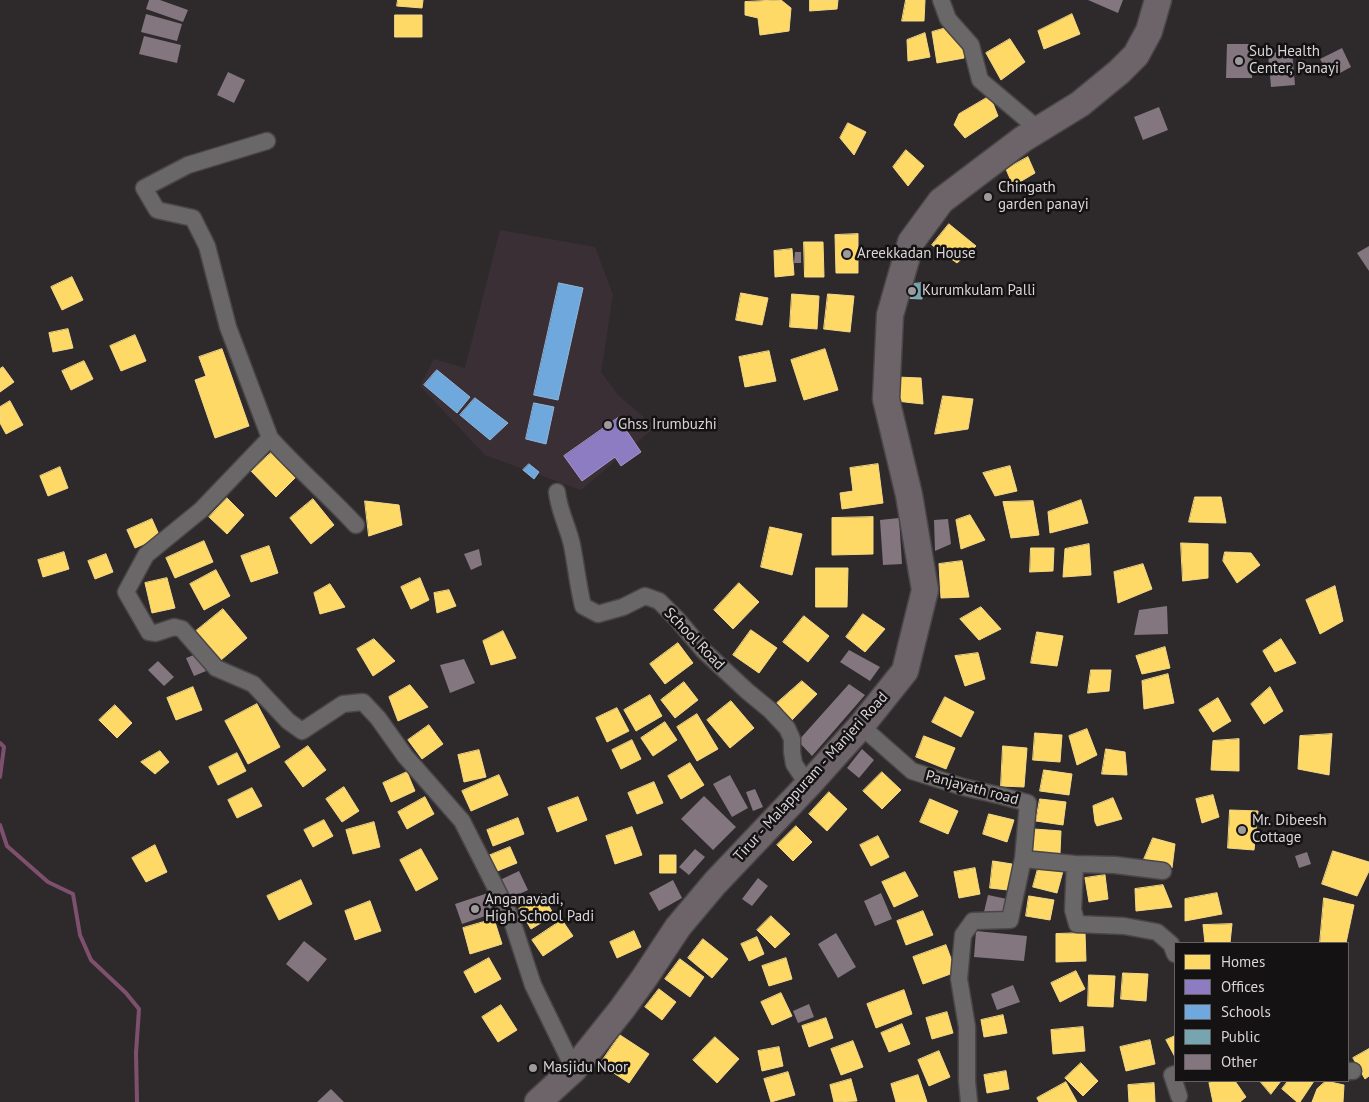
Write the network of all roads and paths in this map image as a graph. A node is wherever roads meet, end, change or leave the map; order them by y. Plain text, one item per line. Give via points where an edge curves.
1 (941, 0) edge
2 (1158, 0) edge
3 (1038, 128) junction
4 (267, 140) dead end
5 (270, 438) junction
6 (557, 492) dead end
7 (356, 525) dead end
8 (861, 726) junction
9 (808, 785) junction
10 (1023, 859) junction
11 (1075, 864) junction
12 (1162, 871) dead end
13 (1174, 952) edge
14 (574, 1069) junction
15 (1174, 1075) edge
16 (1178, 1096) dead end
17 (538, 1102) edge
18 (969, 1102) edge

1 - 3 street via 948,19 971,45 980,80
2 - 3 main road, Tirur - Malappuram - Manjeri Road via 1149,31 1136,55 1080,104
3 - 8 main road, Tirur - Malappuram - Manjeri Road via 941,201 911,242 890,315 886,399 909,495 925,590 905,671
4 - 5 street via 188,165 144,188 157,210 193,218 207,246 228,327
5 - 7 street
5 - 14 street via 201,510 146,555 126,592 149,632 174,627 182,629 216,668 253,684 302,731 343,704 363,702 462,821 511,918 533,985
6 - 9 street, School Road via 572,544 583,606 598,614 645,596 659,601 704,651 787,728 792,739 794,764
8 - 9 main road, Tirur - Malappuram - Manjeri Road
8 - 10 street, Panjayath road via 912,771 963,788 1028,803
9 - 14 main road, Tirur - Malappuram - Manjeri Road via 684,920 622,1009
10 - 11 street
10 - 18 street, Panjayath road via 1010,920 973,920 963,935 959,979 967,1027
11 - 12 street
11 - 13 street via 1073,910 1077,924 1124,926 1157,932 1171,944
14 - 17 main road, Tirur - Malappuram - Manjeri Road
15 - 16 street

